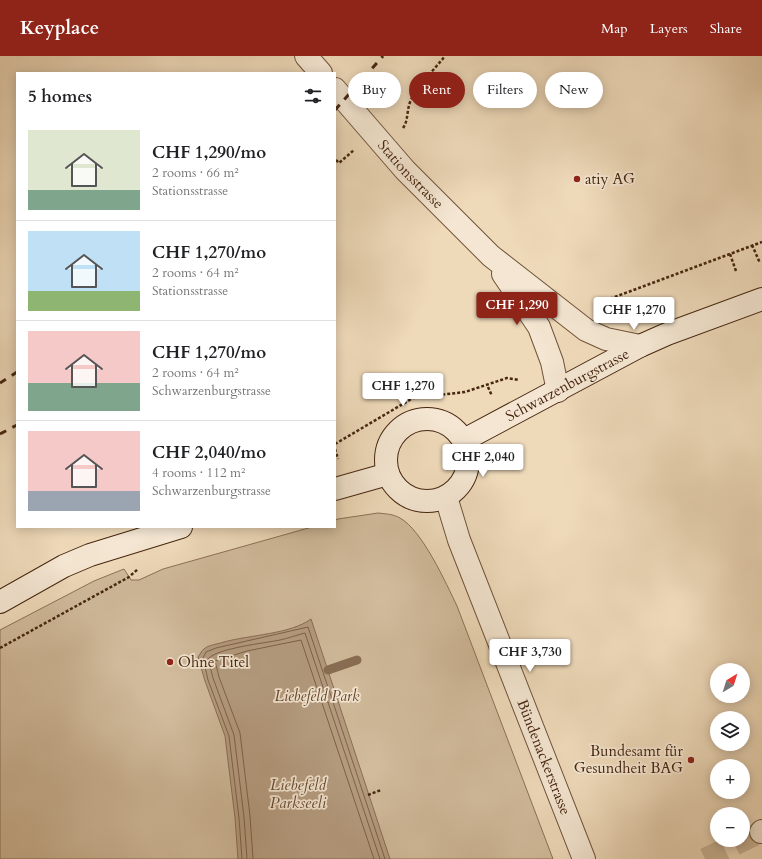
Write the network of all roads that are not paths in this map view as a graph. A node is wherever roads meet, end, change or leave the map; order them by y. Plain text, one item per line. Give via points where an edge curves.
1 (306, 56) edge
2 (320, 72) edge
3 (336, 90) edge
4 (491, 256) junction
5 (762, 299) edge
6 (640, 346) junction
7 (558, 391) junction
8 (464, 440) junction
9 (388, 474) junction
10 (336, 489) edge
11 (446, 498) junction
12 (178, 528) edge
13 (0, 602) edge
14 (584, 859) edge

1 - 2 street
3 - 4 street, Stationsstrasse via 405,170
4 - 6 street, Stationsstrasse via 586,330 606,339
4 - 7 street, Stationsstrasse via 539,328 552,362
5 - 6 street, Schwarzenburgstrasse
6 - 7 street, Schwarzenburgstrasse
7 - 8 street, Schwarzenburgstrasse
8 - 9 street via 456,429 444,422 430,418 410,422 394,435 388,447
8 - 11 street via 468,466 464,479 457,490
9 - 10 street
9 - 11 street via 395,486 406,495 432,501
11 - 14 street, Bündenackerstrasse via 459,540
12 - 13 street via 90,555 64,566

